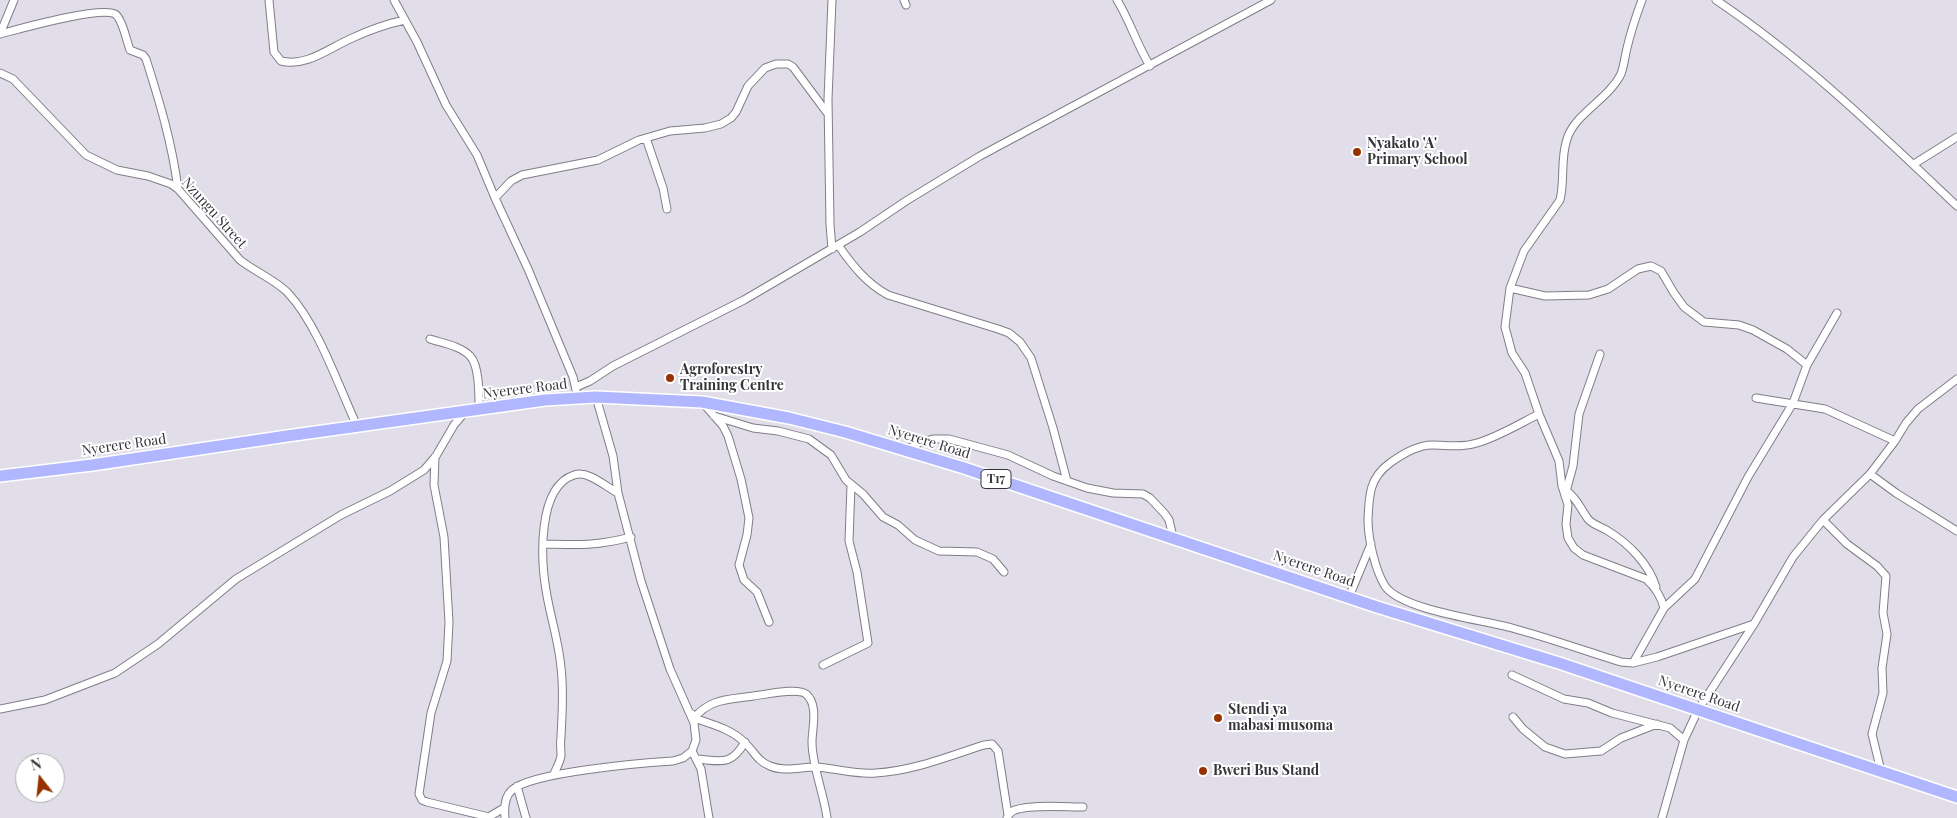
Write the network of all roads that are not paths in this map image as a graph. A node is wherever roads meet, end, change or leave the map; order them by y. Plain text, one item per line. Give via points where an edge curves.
1 (14, 0) edge
2 (269, 0) edge
3 (394, 0) edge
4 (832, 0) edge
5 (1117, 0) edge
6 (1271, 0) edge
7 (1642, 0) edge
8 (1716, 0) edge
9 (405, 20) junction
10 (0, 34) edge
11 (1150, 66) junction
12 (0, 73) edge
13 (828, 114) junction
14 (1957, 137) edge
15 (646, 138) junction
16 (1914, 164) junction
17 (178, 189) junction
18 (495, 198) junction
19 (1957, 206) edge
20 (668, 209) dead end
21 (835, 247) junction
22 (1510, 288) junction
23 (1837, 313) dead end
24 (430, 339) dead end
25 (1600, 354) dead end
26 (1807, 365) junction
27 (1957, 379) edge
28 (576, 392) junction
29 (596, 397) junction
30 (1756, 398) dead end
31 (702, 402) junction
32 (1793, 403) junction
33 (479, 410) junction
34 (465, 412) junction
35 (1539, 414) junction
36 (714, 416) junction
37 (357, 426) junction
38 (1895, 441) junction
39 (906, 450) junction
40 (436, 456) junction
41 (1870, 474) junction
42 (0, 476) edge
43 (1067, 481) junction
44 (851, 485) junction
45 (618, 493) junction
46 (1566, 493) junction
47 (1823, 520) junction
48 (1957, 531) edge
49 (631, 537) junction
50 (1173, 537) junction
51 (543, 544) junction
52 (1371, 544) junction
53 (1004, 572) dead end
54 (1658, 592) junction
55 (1349, 597) junction
56 (1664, 608) junction
57 (769, 622) dead end
58 (1754, 624) junction
59 (1633, 662) junction
60 (823, 665) dead end
61 (1512, 675) dead end
62 (689, 708) junction
63 (0, 709) edge
64 (1698, 710) junction
65 (1513, 717) dead end
66 (694, 718) junction
67 (1657, 724) junction
68 (1684, 740) junction
69 (745, 742) junction
70 (692, 750) junction
71 (697, 759) junction
72 (816, 767) junction
73 (1880, 771) junction
74 (554, 774) junction
75 (517, 786) junction
76 (1957, 797) edge
77 (1083, 807) dead end
78 (504, 808) junction
79 (1008, 816) edge
80 (488, 818) edge
81 (505, 818) edge
82 (526, 818) edge
83 (709, 818) edge
84 (827, 818) edge
85 (1662, 818) edge

1 - 10 street
2 - 9 street via 274,52 286,62 311,58 369,30
3 - 9 street
4 - 13 street
5 - 11 street
6 - 11 street
7 - 22 street via 1621,74 1603,98 1571,128 1563,156 1560,200 1524,251
8 - 16 street via 1812,74
9 - 18 street via 446,105 477,155
10 - 17 street via 74,16 115,14 130,50 146,59 167,124
11 - 21 street via 980,156
12 - 17 street, Nzungu Street via 13,79 86,155 117,170 163,181
13 - 15 street via 793,67 776,64 765,68 753,79 736,112 726,122
13 - 21 street via 830,224
14 - 16 street
15 - 18 street via 598,160 522,175 511,180
15 - 20 street
16 - 19 street
17 - 37 street, Nzungu Street via 240,260 286,291 300,307
18 - 28 street via 528,269 573,377
21 - 28 street via 744,300 613,366
21 - 43 street via 861,276 888,295 1010,333 1020,342 1031,358
22 - 26 street via 1545,296 1589,294 1608,289 1638,269 1651,266 1661,271 1684,307 1704,322 1739,325 1753,330
22 - 35 street via 1507,340 1525,373
23 - 26 street
24 - 33 street via 469,355 477,378
25 - 46 street via 1580,414
26 - 32 street
27 - 38 street via 1918,409
28 - 29 main road, Nyerere Road / T17
28 - 33 main road, Nyerere Road / T17
29 - 31 main road, Nyerere Road / T17
29 - 45 street via 613,456
30 - 32 street
31 - 36 street
31 - 39 main road, Nyerere Road / T17 via 789,418
32 - 38 street via 1837,413
32 - 56 street via 1757,461 1695,579
33 - 34 main road, Nyerere Road / T17
34 - 37 main road, Nyerere Road / T17
34 - 40 street
35 - 46 street via 1558,461
35 - 52 street via 1476,443 1420,447 1391,462 1372,483 1368,523
36 - 44 street via 809,439 831,456
36 - 57 street via 728,436 748,507 747,535 739,560 741,572 744,580 755,589
37 - 42 main road, Nyerere Road / T17
38 - 41 street
39 - 43 street via 933,439 950,439 1008,455
39 - 50 main road, Nyerere Road / T17
40 - 63 street via 412,478 341,515 236,579 158,644 115,673 45,700
40 - 80 street via 434,485 444,537 449,622 447,661 431,713 419,789 422,800
41 - 47 street
41 - 48 street
43 - 50 street via 1113,493 1143,494 1169,520
44 - 53 street via 883,517 915,540 939,551 977,552 993,559
44 - 60 street via 849,541 868,643
45 - 49 street
45 - 51 street via 585,475 575,474 564,480 551,498 546,513
46 - 54 street via 1576,499 1588,519 1623,542 1643,563
46 - 54 street via 1568,538 1574,548 1594,560 1646,579
47 - 58 street via 1793,557
47 - 73 street via 1846,544 1886,576 1883,693 1872,734
49 - 51 street via 607,544
49 - 62 street via 641,581 670,669
50 - 55 main road, Nyerere Road / T17
51 - 74 street via 546,589 562,668 560,756
52 - 55 street
52 - 59 street via 1385,586 1401,599 1429,609 1512,628 1621,662
54 - 56 street
55 - 64 main road, Nyerere Road / T17
56 - 59 street
58 - 59 street
58 - 64 street
61 - 67 street via 1564,698
62 - 66 street
62 - 70 street via 696,740
64 - 68 street
64 - 73 main road, Nyerere Road / T17
65 - 67 street via 1545,747 1565,754 1601,751 1621,738
66 - 69 street via 731,732
66 - 72 street via 713,703 778,693 805,694 814,711 812,743
67 - 68 street via 1670,728
68 - 85 street
69 - 71 street via 738,755 730,760
69 - 72 street via 760,761 771,767
70 - 71 street
70 - 74 street via 673,761
71 - 83 street
72 - 79 street via 854,774 878,773 992,744 998,751
72 - 84 street
73 - 76 main road, Nyerere Road / T17
74 - 75 street
75 - 78 street via 505,800
75 - 82 street
77 - 79 street via 1026,808 1014,810
78 - 80 street
78 - 81 street

